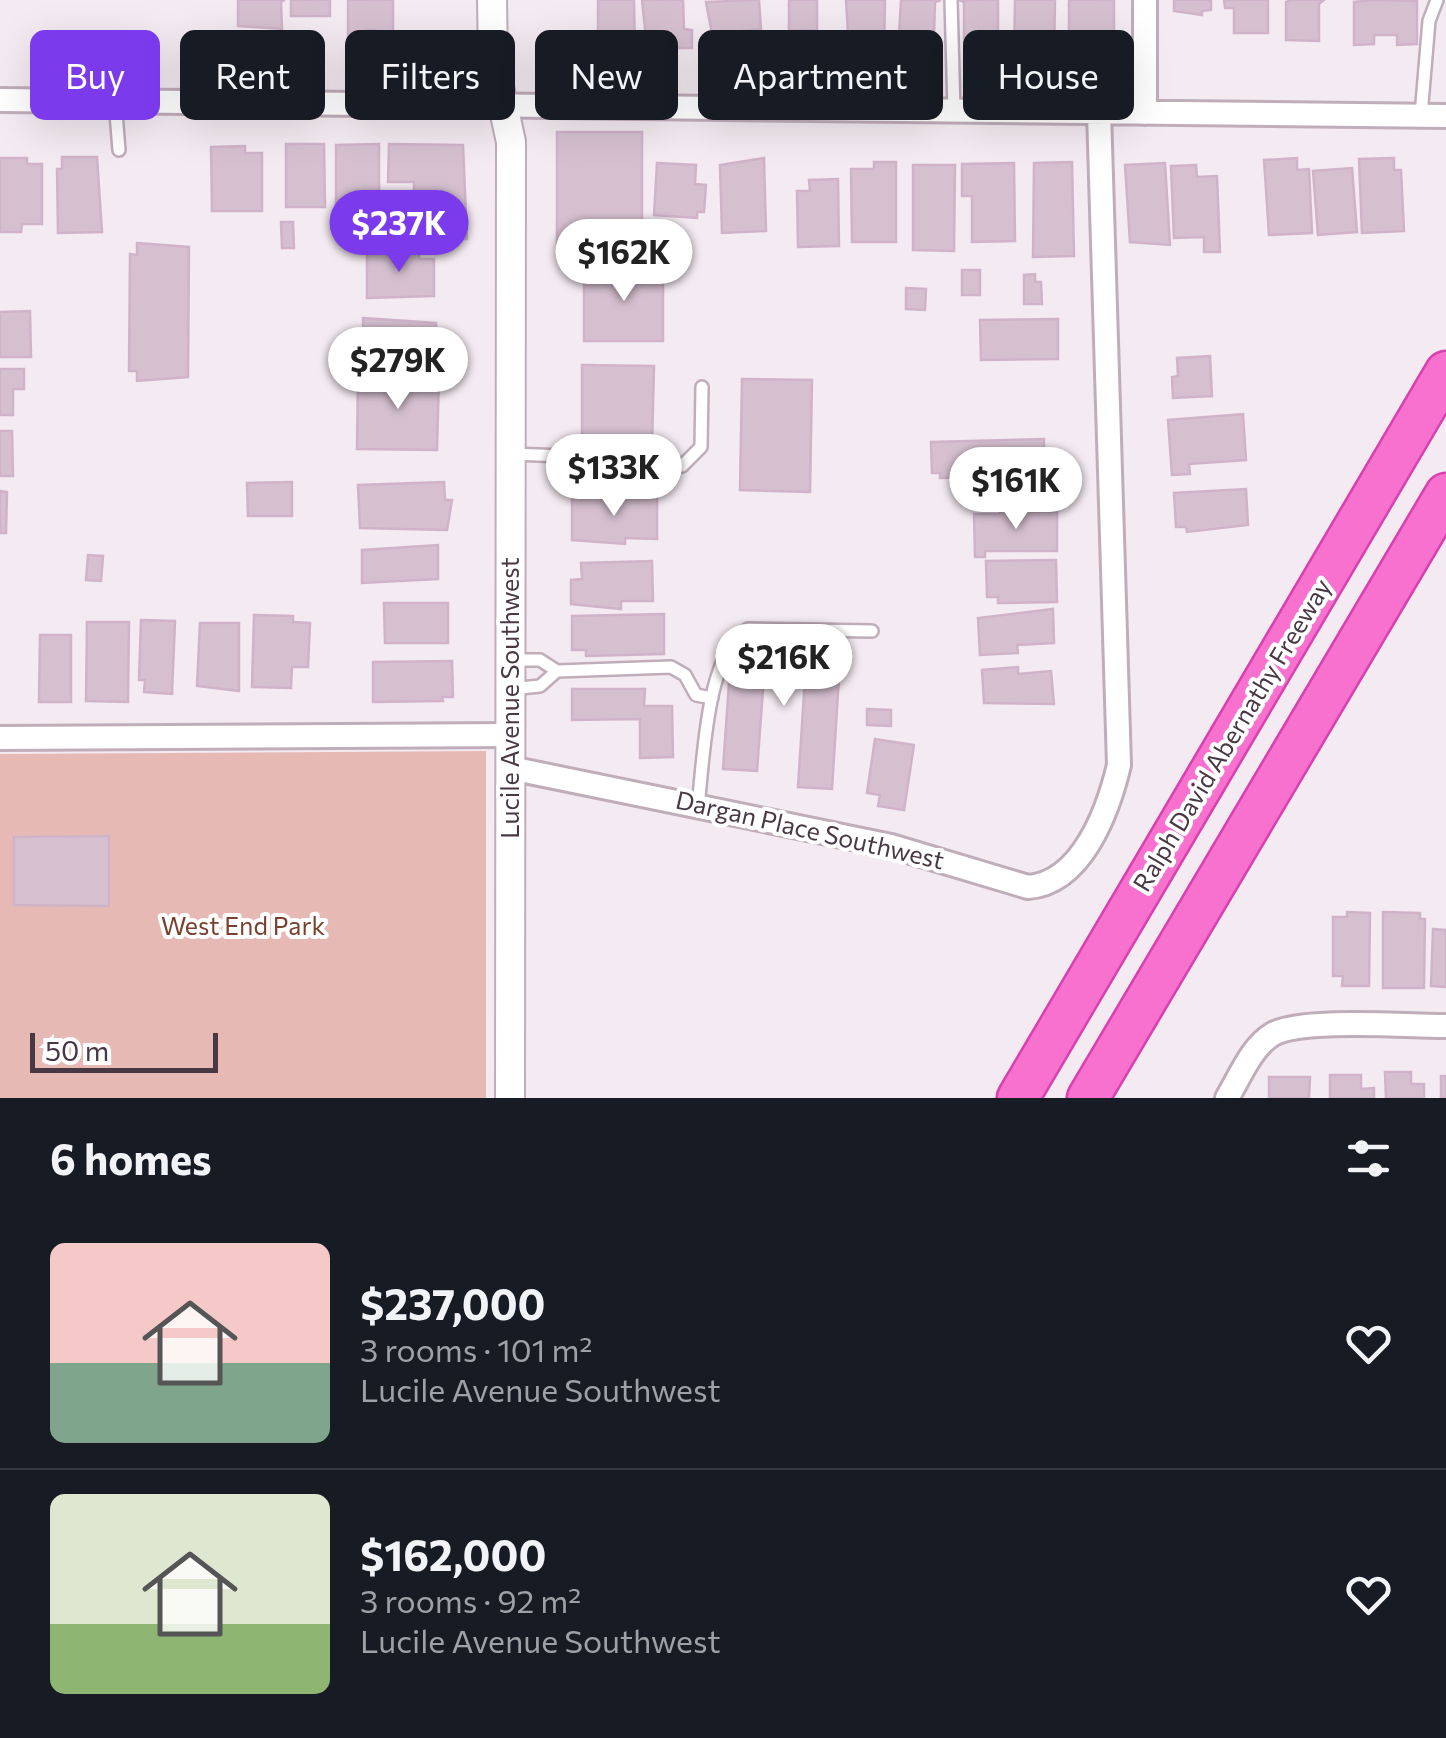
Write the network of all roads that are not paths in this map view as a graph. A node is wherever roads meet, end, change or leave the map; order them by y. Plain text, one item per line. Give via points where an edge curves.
1 (492, 0) edge
2 (950, 0) edge
3 (1145, 0) edge
4 (1438, 0) edge
5 (493, 30) edge
6 (0, 100) edge
7 (30, 100) edge
8 (160, 101) edge
9 (345, 103) edge
10 (515, 105) edge
11 (954, 110) junction
12 (963, 110) edge
13 (1134, 112) edge
14 (1145, 112) junction
15 (1422, 115) junction
16 (1446, 116) edge
17 (117, 120) edge
18 (507, 120) edge
19 (1099, 120) edge
20 (120, 150) dead end
21 (1446, 372) edge
22 (702, 388) dead end
23 (510, 454) junction
24 (1446, 494) edge
25 (872, 631) dead end
26 (510, 660) junction
27 (557, 671) junction
28 (510, 689) junction
29 (712, 698) junction
30 (510, 734) junction
31 (0, 738) edge
32 (510, 768) junction
33 (698, 805) junction
34 (1446, 1026) edge
35 (510, 1098) edge
36 (1018, 1098) edge
37 (1088, 1098) edge
38 (1227, 1098) edge

1 - 5 street, Lucile Avenue Southwest
2 - 11 lane
3 - 14 street
4 - 15 lane via 1429,20
6 - 7 street
8 - 9 street
10 - 11 street
11 - 12 street
13 - 14 street
14 - 15 street
15 - 16 street
17 - 20 lane
18 - 23 street, Lucile Avenue Southwest
19 - 33 street, Dargan Place Southwest via 1119,765 1109,805 1066,874 1049,886 1028,887 928,856
21 - 36 highway, Ralph David Abernathy Freeway
22 - 23 lane via 700,447 682,466
23 - 26 street, Lucile Avenue Southwest
24 - 37 highway
25 - 29 lane via 748,629 732,638
26 - 27 lane via 540,660
26 - 28 street, Lucile Avenue Southwest
27 - 28 lane via 540,686
27 - 29 lane via 670,667 685,675 696,694
28 - 30 street, Lucile Avenue Southwest
29 - 33 lane
30 - 31 street
30 - 32 street, Lucile Avenue Southwest
32 - 33 street, Dargan Place Southwest
32 - 35 street, Lucile Avenue Southwest
34 - 38 street via 1299,1027 1274,1034 1256,1049

